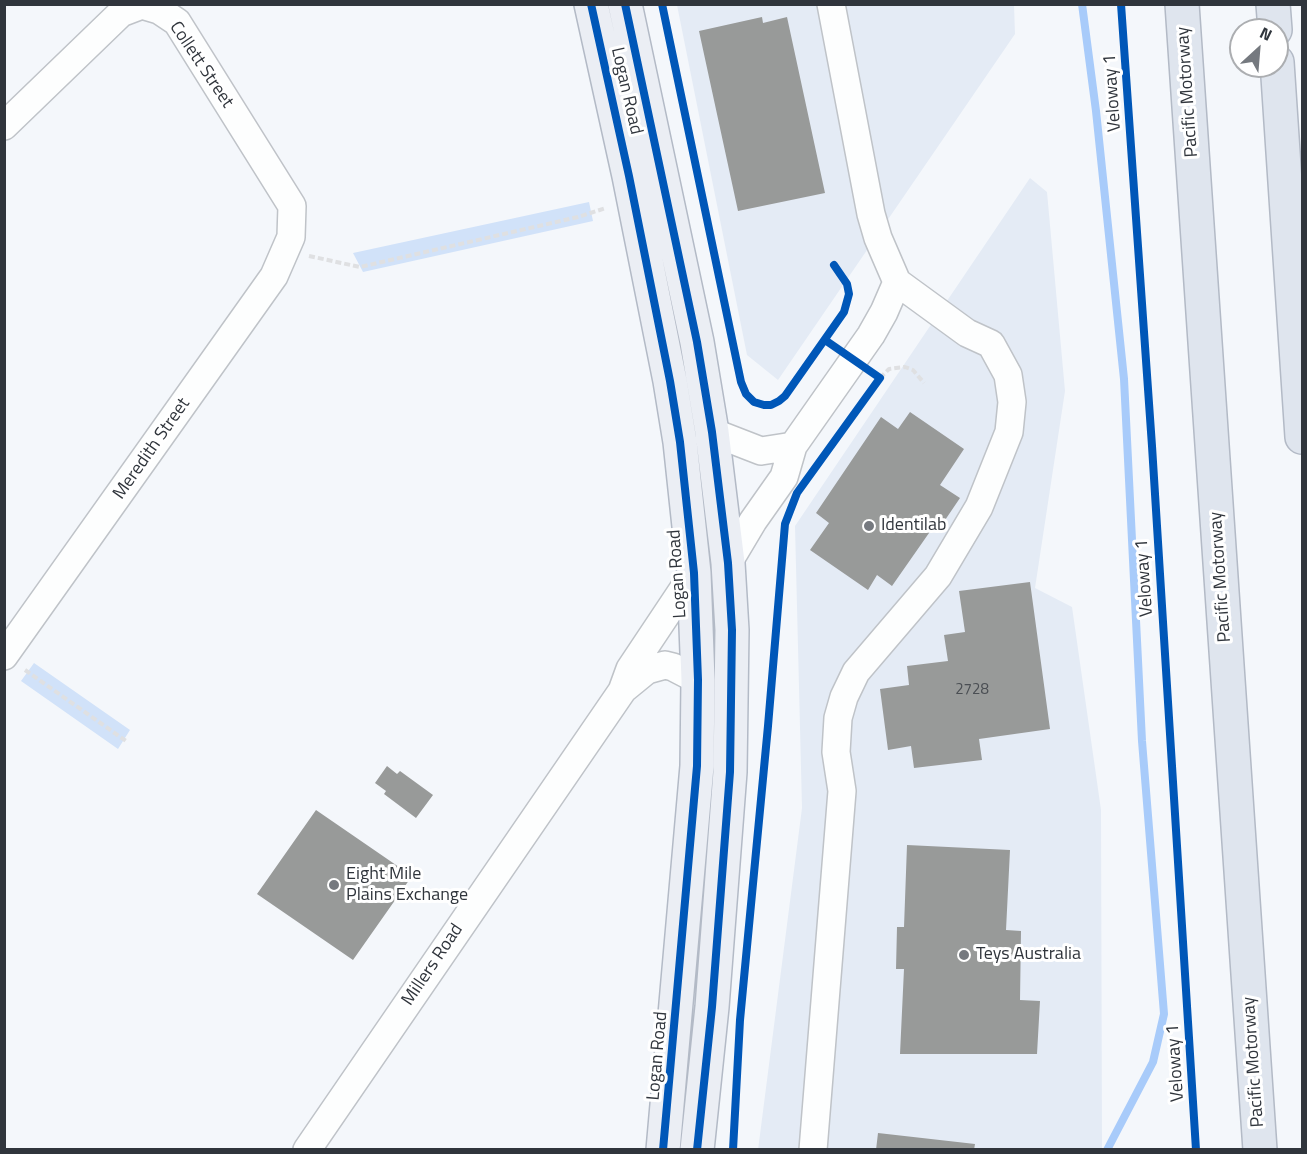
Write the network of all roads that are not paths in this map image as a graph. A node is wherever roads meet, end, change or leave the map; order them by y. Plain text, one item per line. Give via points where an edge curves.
1 (591, 4) edge
2 (625, 4) edge
3 (831, 4) edge
4 (1182, 4) edge
5 (142, 5) edge
6 (1278, 78) edge
7 (4, 126) edge
8 (288, 244) joint
9 (897, 282) junction
10 (712, 432) junction
11 (1302, 437) edge
12 (793, 446) junction
13 (728, 563) junction
14 (694, 573) junction
15 (5, 656) edge
16 (698, 680) junction
17 (622, 691) junction
18 (306, 1149) edge
19 (663, 1149) edge
20 (698, 1149) edge
21 (813, 1149) edge
22 (1260, 1149) edge

1 - 14 main road, Logan Road via 670,381
2 - 10 main road, Logan Road via 677,243
3 - 9 street via 870,214
4 - 22 highway, Pacific Motorway
5 - 7 street, Collett Street via 121,14
5 - 8 street, Collett Street via 177,22 292,206
6 - 11 highway
8 - 15 street, Meredith Street via 274,276
9 - 12 street via 884,312 854,360
9 - 21 street via 967,333 991,344 1008,375 1012,402 1010,432 979,507 938,576 856,672 838,718 836,752 842,791
10 - 12 street via 761,451
10 - 13 main road, Logan Road
12 - 13 street via 784,477
13 - 20 main road, Logan Road via 732,630 730,772
14 - 16 main road, Logan Road
14 - 17 street, Millers Road via 630,669
16 - 17 street, Millers Road via 664,665 648,670
16 - 19 main road, Logan Road via 697,766
17 - 18 street, Millers Road

